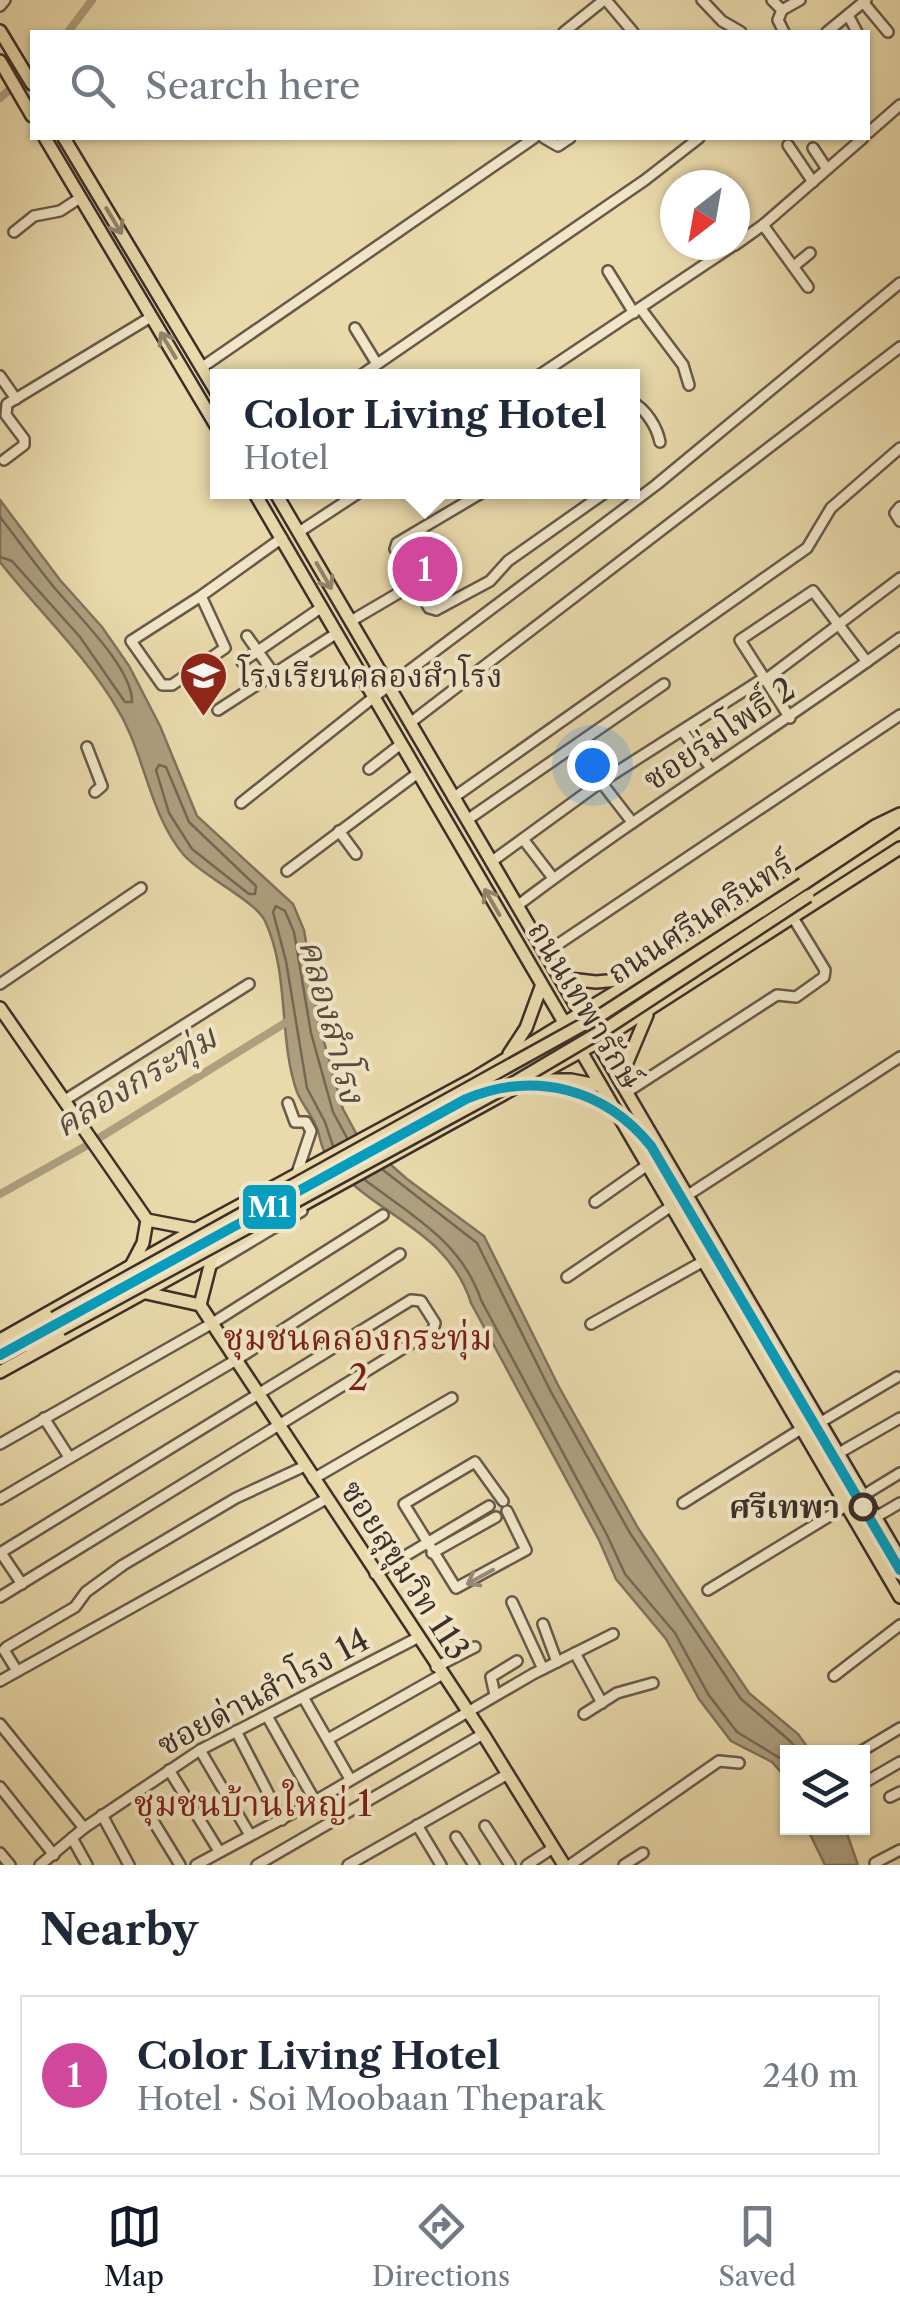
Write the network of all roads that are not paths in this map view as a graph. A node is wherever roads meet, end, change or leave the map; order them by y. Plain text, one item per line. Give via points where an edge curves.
1 (5, 0) edge
2 (604, 0) edge
3 (702, 0) edge
4 (772, 0) edge
5 (800, 0) edge
6 (865, 1) edge
7 (0, 6) edge
8 (782, 10) junction
9 (848, 15) junction
10 (566, 30) edge
11 (632, 30) edge
12 (738, 30) edge
13 (783, 30) edge
14 (829, 30) edge
15 (857, 30) edge
16 (0, 31) edge
17 (888, 32) dead end
18 (0, 61) edge
19 (30, 80) edge
20 (900, 105) edge
21 (30, 112) edge
22 (870, 132) edge
23 (46, 140) edge
24 (65, 140) edge
25 (531, 140) edge
26 (696, 140) edge
27 (861, 140) edge
28 (788, 145) dead end
29 (813, 148) dead end
30 (828, 169) junction
31 (813, 182) junction
32 (80, 198) junction
33 (763, 225) junction
34 (14, 232) dead end
35 (750, 234) edge
36 (810, 252) dead end
37 (713, 260) edge
38 (794, 266) junction
39 (608, 271) dead end
40 (900, 283) edge
41 (152, 286) junction
42 (808, 286) dead end
43 (139, 296) junction
44 (637, 311) junction
45 (151, 317) junction
46 (355, 328) dead end
47 (900, 347) edge
48 (377, 364) junction
49 (202, 368) junction
50 (370, 369) edge
51 (549, 369) edge
52 (0, 376) edge
53 (210, 382) edge
54 (689, 385) dead end
55 (16, 399) junction
56 (640, 407) edge
57 (210, 416) edge
58 (660, 442) dead end
59 (900, 448) edge
60 (4, 460) dead end
61 (640, 496) edge
62 (258, 499) edge
63 (279, 499) edge
64 (349, 499) edge
65 (471, 499) edge
66 (596, 499) edge
67 (636, 499) edge
68 (900, 507) edge
69 (900, 521) edge
70 (299, 532) junction
71 (282, 538) junction
72 (900, 578) edge
73 (414, 584) junction
74 (201, 596) junction
75 (322, 607) junction
76 (351, 621) junction
77 (840, 625) junction
78 (337, 633) junction
79 (247, 636) dead end
80 (900, 638) edge
81 (258, 651) junction
82 (242, 662) dead end
83 (867, 662) junction
84 (274, 674) junction
85 (764, 679) junction
86 (664, 684) dead end
87 (388, 686) junction
88 (374, 697) junction
89 (218, 710) dead end
90 (900, 716) edge
91 (790, 718) junction
92 (410, 723) junction
93 (683, 732) junction
94 (401, 744) junction
95 (88, 748) dead end
96 (711, 768) junction
97 (369, 769) dead end
98 (418, 772) junction
99 (601, 782) junction
100 (96, 792) dead end
101 (454, 798) junction
102 (241, 803) dead end
103 (900, 816) edge
104 (467, 820) junction
105 (632, 822) junction
106 (339, 831) junction
107 (523, 839) junction
108 (900, 845) edge
109 (356, 854) dead end
110 (491, 862) junction
111 (287, 871) dead end
112 (553, 878) junction
113 (141, 888) dead end
114 (806, 890) junction
115 (517, 906) junction
116 (792, 916) junction
117 (684, 950) junction
118 (544, 953) junction
119 (682, 971) junction
120 (702, 976) junction
121 (640, 977) junction
122 (560, 978) junction
123 (0, 984) edge
124 (249, 984) dead end
125 (541, 986) junction
126 (0, 1008) edge
127 (650, 1011) junction
128 (580, 1014) junction
129 (563, 1024) junction
130 (590, 1029) junction
131 (572, 1039) junction
132 (598, 1042) junction
133 (580, 1052) junction
134 (900, 1057) edge
135 (503, 1061) junction
136 (473, 1079) junction
137 (620, 1079) junction
138 (531, 1080) junction
139 (494, 1086) junction
140 (601, 1086) junction
141 (627, 1092) junction
142 (65, 1100) junction
143 (288, 1103) dead end
144 (487, 1104) junction
145 (646, 1166) junction
146 (688, 1195) junction
147 (322, 1200) dead end
148 (595, 1202) dead end
149 (670, 1207) junction
150 (383, 1215) dead end
151 (147, 1220) junction
152 (191, 1229) junction
153 (400, 1254) dead end
154 (211, 1262) junction
155 (702, 1262) junction
156 (131, 1266) junction
157 (566, 1276) dead end
158 (146, 1292) junction
159 (200, 1306) junction
160 (58, 1324) junction
161 (212, 1324) junction
162 (591, 1324) dead end
163 (0, 1344) edge
164 (236, 1360) junction
165 (0, 1369) edge
166 (896, 1376) dead end
167 (258, 1394) junction
168 (452, 1398) dead end
169 (44, 1418) junction
170 (900, 1418) edge
171 (821, 1422) junction
172 (278, 1426) junction
173 (801, 1429) junction
174 (0, 1444) edge
175 (840, 1453) junction
176 (69, 1457) junction
177 (305, 1466) junction
178 (900, 1474) edge
179 (313, 1479) junction
180 (864, 1496) junction
181 (326, 1499) junction
182 (0, 1500) edge
183 (684, 1502) dead end
184 (900, 1503) edge
185 (489, 1506) junction
186 (505, 1506) junction
187 (846, 1506) junction
188 (496, 1517) junction
189 (876, 1517) junction
190 (429, 1548) junction
191 (0, 1553) edge
192 (900, 1559) edge
193 (375, 1574) junction
194 (22, 1584) junction
195 (708, 1590) dead end
196 (0, 1597) edge
197 (900, 1597) edge
198 (512, 1602) dead end
199 (543, 1624) dead end
200 (900, 1624) edge
201 (613, 1634) dead end
202 (416, 1638) junction
203 (474, 1647) dead end
204 (575, 1653) junction
205 (518, 1661) dead end
206 (558, 1662) junction
207 (543, 1669) junction
208 (17, 1671) junction
209 (438, 1671) junction
210 (834, 1676) dead end
211 (0, 1680) edge
212 (653, 1683) dead end
213 (495, 1695) junction
214 (304, 1697) junction
215 (602, 1703) junction
216 (465, 1712) junction
217 (584, 1714) dead end
218 (267, 1716) junction
219 (0, 1724) edge
220 (900, 1728) edge
221 (236, 1732) junction
222 (482, 1734) junction
223 (328, 1738) junction
224 (870, 1746) edge
225 (200, 1750) junction
226 (900, 1762) edge
227 (739, 1763) dead end
228 (170, 1770) junction
229 (506, 1775) junction
230 (870, 1779) edge
231 (350, 1780) junction
232 (0, 1787) edge
233 (136, 1793) junction
234 (314, 1802) junction
235 (102, 1815) junction
236 (282, 1820) junction
237 (417, 1825) junction
238 (485, 1826) dead end
239 (84, 1828) junction
240 (250, 1835) junction
241 (456, 1837) dead end
242 (72, 1838) junction
243 (553, 1848) junction
244 (900, 1850) edge
245 (218, 1851) junction
246 (0, 1853) edge
247 (643, 1853) dead end
248 (54, 1855) junction
249 (875, 1863) edge
250 (43, 1864) edge
251 (10, 1865) edge
252 (87, 1865) edge
253 (129, 1865) edge
254 (180, 1865) edge
255 (196, 1865) edge
256 (257, 1865) edge
257 (348, 1865) edge
258 (441, 1865) edge
259 (474, 1865) edge
260 (510, 1865) edge
261 (527, 1865) edge
262 (567, 1865) edge
263 (624, 1865) edge

1 - 7 street
2 - 10 street
2 - 11 street
3 - 12 street
4 - 8 street
5 - 8 street
6 - 9 street
6 - 17 street
8 - 13 street
9 - 14 street
9 - 15 street
16 - 19 main road
18 - 21 main road
20 - 22 street
23 - 32 main road
24 -> 41 main road
25 - 49 street
26 - 48 street
27 - 30 street
28 - 31 street
29 - 30 street
30 - 31 street
31 - 33 street
32 - 34 street via 34,216
32 - 43 main road
33 - 35 street
33 - 38 street
36 - 38 street
37 - 44 street
38 - 42 street
39 - 44 street
40 - 61 street
41 - 43 main road
41 - 49 main road
43 - 45 main road
44 - 51 street
44 - 54 street via 677,356
45 - 55 street
57 -> 45 main road
46 - 48 street
47 - 92 street
48 - 50 street
49 - 53 main road
52 - 55 street
55 - 60 street via 5,409 24,445
56 - 58 street
59 - 101 street via 831,508 807,548
62 - 71 main road, ถนนเทพารักษ์
63 - 70 main road, ถนนเทพารักษ์
64 - 70 street
65 - 73 street via 397,543
66 - 73 street via 490,581 436,610
67 - 87 street
68 - 69 street
70 -> 76 main road, ถนนเทพารักษ์
71 - 74 street
71 - 75 main road, ถนนเทพารักษ์
72 - 77 street
73 - 76 street
74 - 74 street via 130,640 166,686 226,646
75 - 78 main road, ถนนเทพารักษ์
75 - 81 street
76 - 87 main road, ถนนเทพารักษ์
77 - 83 street
77 - 85 street
77 - 85 street via 816,592 784,609 739,642
78 - 84 street
78 - 88 main road, ถนนเทพารักษ์
79 - 81 street
80 - 83 street, ซอยร่มโพธิ์ 2
81 - 82 street
81 - 84 street
83 - 91 street, ซอยร่มโพธิ์ 2
84 - 89 street
85 - 91 street
85 - 93 street
86 - 104 street
87 - 88 street
87 - 92 main road, ถนนเทพารักษ์
88 - 94 main road, ถนนเทพารักษ์
88 - 102 street
90 - 118 street
91 - 96 street, ซอยร่มโพธิ์ 2
92 - 101 main road, ถนนเทพารักษ์
93 - 96 street
93 - 99 street
94 - 97 street
94 - 98 main road, ถนนเทพารักษ์
95 - 100 street via 101,778
96 - 105 street, ซอยร่มโพธิ์ 2
98 - 106 street
125 -> 98 main road, ถนนเทพารักษ์
99 - 105 street
99 - 107 street
101 - 104 main road, ถนนเทพารักษ์
103 - 114 main road, ถนนศรีนครินทร์
103 - 117 main road, ถนนศรีนครินทร์
104 - 110 main road, ถนนเทพารักษ์
105 - 112 street, ซอยร่มโพธิ์ 2
106 - 109 street
106 - 111 street
107 - 110 street
107 - 112 street
108 - 114 main road, ถนนศรีนครินทร์
108 - 116 main road, ถนนศรีนครินทร์
110 - 115 main road, ถนนเทพารักษ์
112 - 115 street, ซอยร่มโพธิ์ 2
113 - 123 street
114 - 160 main road, ถนนศรีนครินทร์, bridge via 517,1082
115 - 118 main road, ถนนเทพารักษ์
116 - 120 main road, ถนนศรีนครินทร์
116 - 141 street via 824,977 796,997 778,995
117 - 119 main road
117 - 121 main road, ถนนศรีนครินทร์
118 - 122 main road, ถนนเทพารักษ์
119 - 120 main road
119 - 130 main road
120 - 127 main road, ถนนศรีนครินทร์
121 - 122 main road
121 - 128 main road, ถนนศรีนครินทร์
122 - 128 main road, ถนนเทพารักษ์
124 - 142 street
125 - 129 main road, ถนนเทพารักษ์
125 - 135 main road via 526,1028
126 - 142 main road
127 - 132 main road, ถนนศรีนครินทร์
127 - 137 main road
128 - 129 main road, ถนนศรีนครินทร์
128 - 130 main road, ถนนเทพารักษ์
129 - 131 main road, ถนนเทพารักษ์
129 - 135 main road, ถนนศรีนครินทร์
130 - 131 main road
130 - 132 main road, ถนนเทพารักษ์
131 - 133 main road, ถนนเทพารักษ์
131 - 139 main road
132 - 133 main road, ถนนศรีนครินทร์
132 - 137 main road, ถนนเทพารักษ์
133 - 138 main road, ถนนศรีนครินทร์
133 - 140 main road, ถนนเทพารักษ์
134 - 146 street
135 - 136 main road, ถนนศรีนครินทร์
136 - 139 main road via 484,1077
136 - 152 main road, ถนนศรีนครินทร์, bridge
137 - 141 main road, ถนนเทพารักษ์
138 - 140 main road
138 - 144 main road, ถนนศรีนครินทร์
139 - 144 main road
140 - 145 main road, ถนนเทพารักษ์
141 - 146 main road, ถนนเทพารักษ์
142 - 151 main road
143 - 152 street via 295,1122 306,1122 311,1131 299,1171
144 - 154 main road, ถนนศรีนครินทร์
145 - 148 street
145 - 149 main road, ถนนเทพารักษ์
146 - 171 main road, ถนนเทพารักษ์
147 - 154 street
149 - 155 main road, ถนนเทพารักษ์
149 - 157 street
150 - 161 street
151 - 152 main road
151 - 156 main road
152 - 156 main road, ถนนศรีนครินทร์
153 - 164 street
154 - 158 main road, ถนนศรีนครินทร์
154 - 159 main road
155 - 162 street
155 - 173 main road, ถนนเทพารักษ์
156 - 163 main road, ถนนศรีนครินทร์
158 - 159 main road
158 - 165 main road, ถนนศรีนครินทร์
159 - 161 main road, ซอยสุขุมวิท 113
160 - 163 main road, ถนนศรีนครินทร์
160 - 165 main road, ถนนศรีนครินทร์
161 - 164 main road, ซอยสุขุมวิท 113
161 - 169 street
164 - 167 main road, ซอยสุขุมวิท 113
164 - 176 street
166 - 171 street
167 - 172 main road, ซอยสุขุมวิท 113
167 - 172 street via 411,1300 421,1301 436,1323
167 - 191 street
168 - 179 street
169 - 174 street
169 - 176 street
170 - 175 street
171 - 173 street
171 - 175 main road, ถนนเทพารักษ์
172 - 177 main road, ซอยสุขุมวิท 113
172 - 194 street
173 - 183 street
173 - 187 main road, ถนนเทพารักษ์
175 - 180 main road, ถนนเทพารักษ์
176 - 182 street
177 - 179 main road, ซอยสุขุมวิท 113
177 - 208 street via 236,1498 123,1566 75,1607 8,1646 4,1650
178 - 180 street
179 - 181 main road, ซอยสุขุมวิท 113
180 - 189 main road, ถนนเทพารักษ์
181 - 193 main road, ซอยสุขุมวิท 113
181 - 208 street
184 - 189 street
185 - 186 street via 494,1500
185 - 188 street
185 - 190 street
186 - 188 street
186 -> 190 street via 526,1550 507,1562 456,1588
186 - 190 street via 478,1464 470,1463 404,1504
187 - 195 street
187 - 197 main road, ถนนเทพารักษ์
188 - 190 street
189 - 192 main road, ถนนเทพารักษ์
190 - 193 street
191 - 194 street
193 - 202 main road, ซอยสุขุมวิท 113
194 - 196 street
198 - 207 street
199 - 206 street
200 - 210 street
201 - 204 street
202 - 209 main road, ซอยสุขุมวิท 113
202 - 214 street, ซอยด่านสำโรง 14
203 - 209 street
204 - 206 street
204 - 215 street
205 - 213 street via 491,1677
206 - 207 street
207 - 213 street
208 - 211 street
209 - 216 main road, ซอยสุขุมวิท 113
209 - 223 street
212 - 215 street
213 - 216 street
214 - 218 street, ซอยด่านสำโรง 14
214 - 223 street
215 - 217 street
216 - 222 main road, ซอยสุขุมวิท 113
216 - 231 street
218 - 221 street, ซอยด่านสำโรง 14
218 - 234 street
219 - 239 street
220 - 224 street
221 - 225 street, ซอยด่านสำโรง 14
221 - 236 street
222 - 229 main road, ซอยสุขุมวิท 113
222 - 256 street
223 - 231 street
225 - 228 street, ซอยด่านสำโรง 14
225 - 240 street
226 - 230 street
227 - 262 street via 720,1761
228 - 233 street, ซอยด่านสำโรง 14
228 - 245 street
229 - 237 street
229 - 243 main road, ซอยสุขุมวิท 113
231 - 234 street
232 - 248 street
233 - 235 street, ซอยด่านสำโรง 14
233 - 254 street
234 - 236 street
235 - 239 street, ซอยด่านสำโรง 14
235 - 253 street
236 - 240 street
237 - 257 street
237 - 258 street
238 - 260 street
239 - 242 street, ซอยด่านสำโรง 14
240 - 245 street
241 - 259 street
242 - 248 street, ซอยด่านสำโรง 14
242 - 252 street
243 - 261 street
243 - 262 main road, ซอยสุขุมวิท 113
244 - 249 street
245 - 255 street
246 - 251 street
247 - 263 street
248 - 250 street, ซอยด่านสำโรง 14

